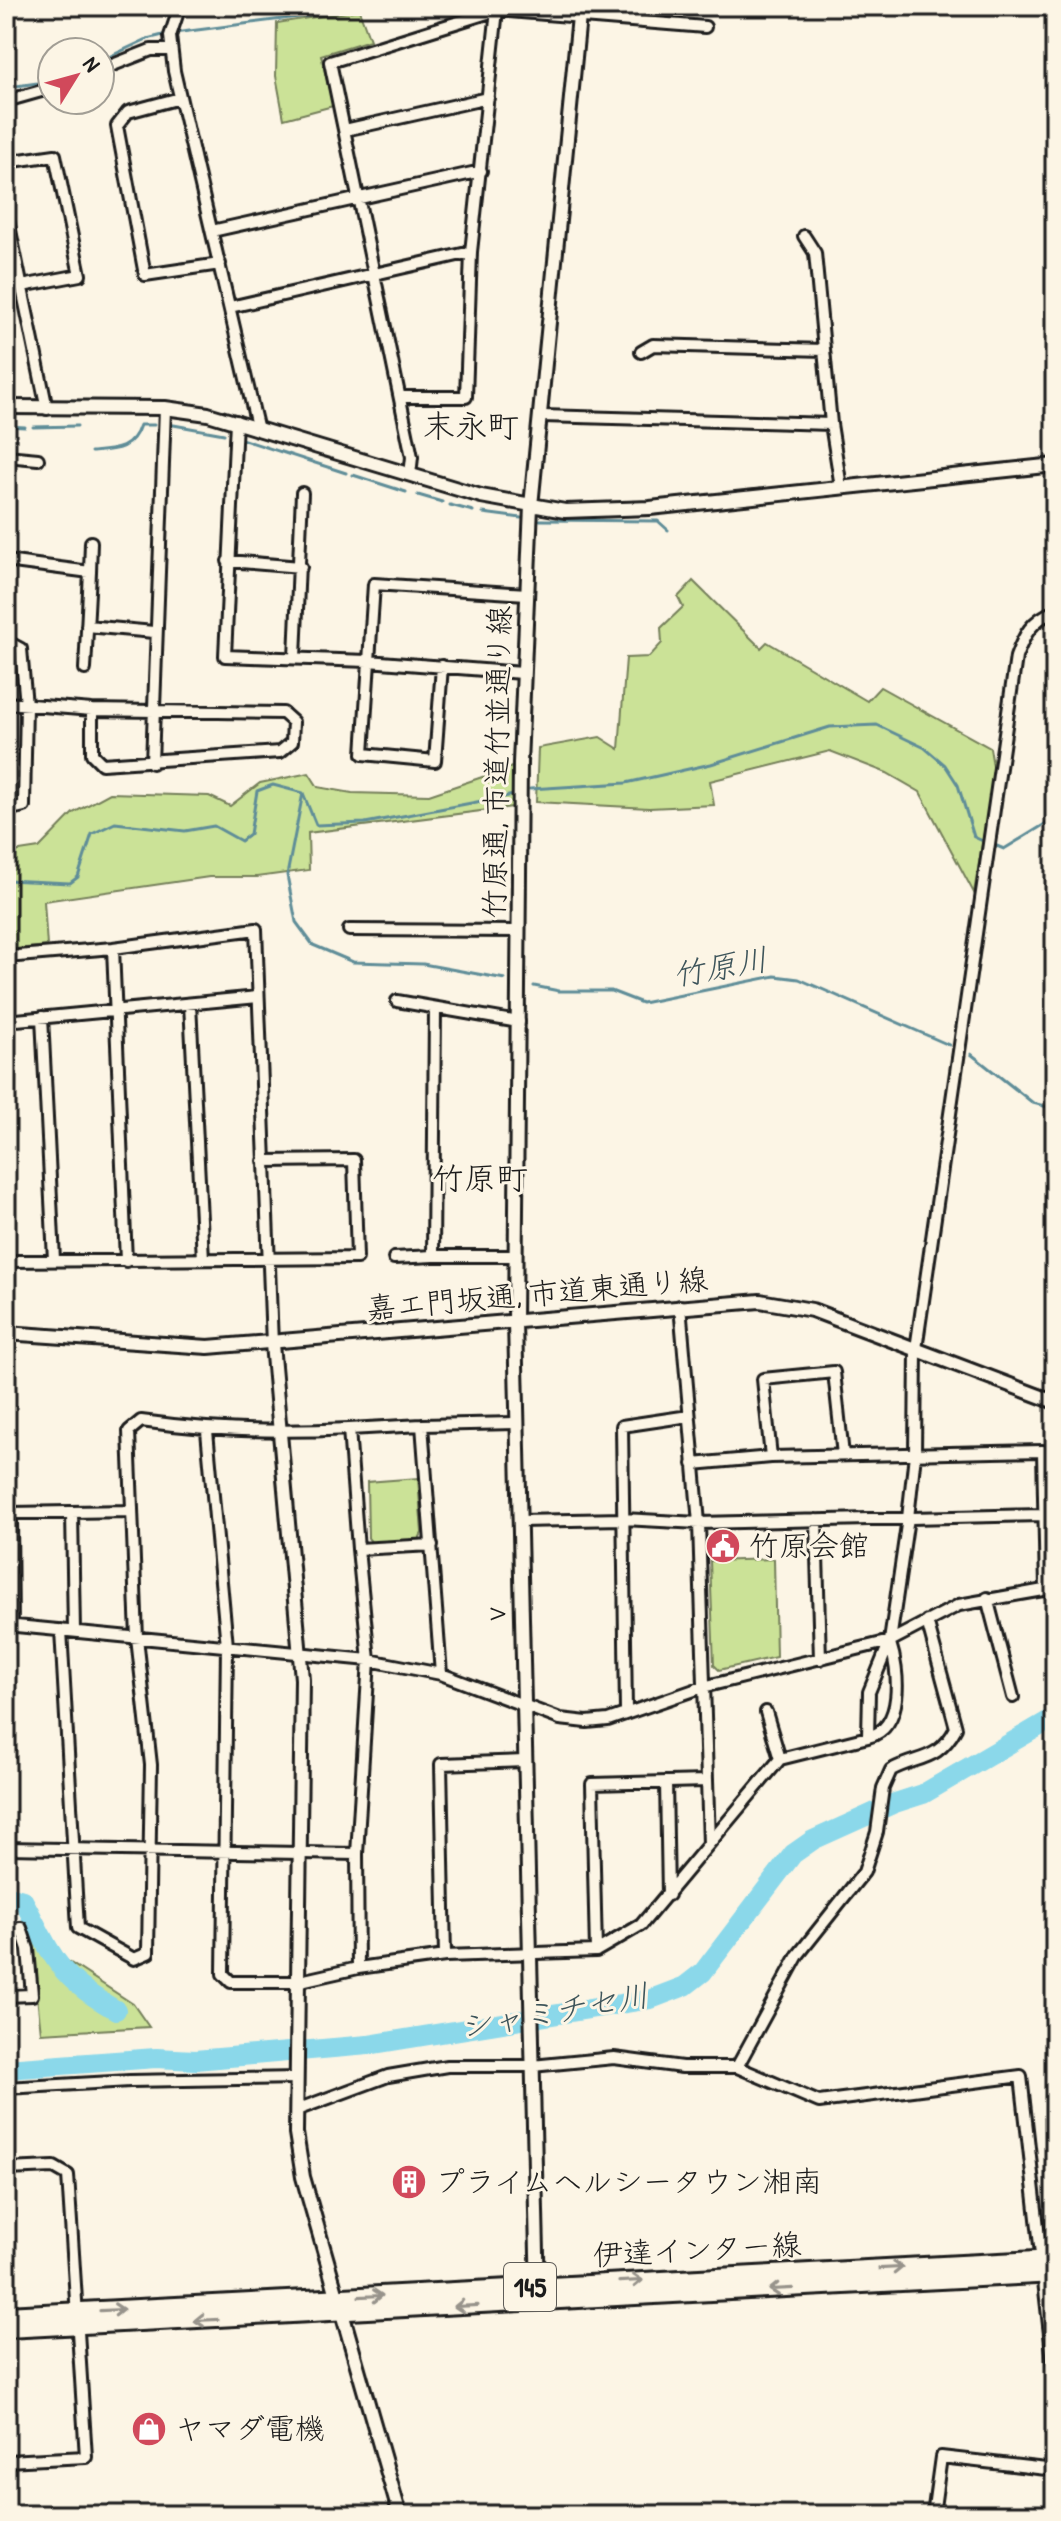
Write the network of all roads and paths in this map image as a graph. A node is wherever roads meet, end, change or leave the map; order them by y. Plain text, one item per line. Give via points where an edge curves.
1 (180, 6) edge
2 (497, 10) junction
3 (580, 11) edge
4 (705, 27) dead end
5 (171, 50) junction
6 (116, 64) edge
7 (36, 93) edge
8 (180, 98) junction
9 (488, 98) junction
10 (6, 101) edge
11 (345, 130) junction
12 (6, 162) edge
13 (481, 171) junction
14 (360, 198) junction
15 (6, 211) edge
16 (212, 231) junction
17 (804, 236) dead end
18 (471, 252) junction
19 (220, 264) junction
20 (375, 274) junction
21 (22, 286) junction
22 (230, 307) junction
23 (824, 350) junction
24 (641, 352) dead end
25 (400, 397) junction
26 (6, 407) edge
27 (165, 408) junction
28 (47, 409) junction
29 (542, 416) junction
30 (236, 421) junction
31 (831, 424) junction
32 (257, 426) junction
33 (6, 456) edge
34 (38, 459) dead end
35 (1055, 465) edge
36 (410, 475) junction
37 (841, 487) junction
38 (302, 493) dead end
39 (531, 506) junction
40 (91, 542) dead end
41 (6, 561) edge
42 (228, 561) junction
43 (301, 567) junction
44 (90, 572) junction
45 (527, 594) junction
46 (1055, 611) edge
47 (87, 626) junction
48 (154, 632) junction
49 (6, 641) edge
50 (295, 657) junction
51 (368, 661) junction
52 (442, 666) junction
53 (85, 669) dead end
54 (523, 673) junction
55 (6, 703) edge
56 (26, 705) junction
57 (92, 710) junction
58 (151, 710) junction
59 (152, 763) junction
60 (6, 810) edge
61 (349, 930) dead end
62 (519, 931) junction
63 (113, 948) junction
64 (6, 957) edge
65 (258, 997) junction
66 (397, 1001) dead end
67 (190, 1004) junction
68 (435, 1009) junction
69 (115, 1011) junction
70 (42, 1017) junction
71 (6, 1021) edge
72 (519, 1022) junction
73 (264, 1161) junction
74 (433, 1256) junction
75 (515, 1256) junction
76 (269, 1258) junction
77 (394, 1258) dead end
78 (203, 1259) junction
79 (54, 1260) junction
80 (6, 1261) edge
81 (126, 1261) junction
82 (680, 1306) junction
83 (515, 1322) junction
84 (6, 1333) edge
85 (272, 1344) junction
86 (916, 1349) junction
87 (1055, 1402) edge
88 (689, 1416) junction
89 (516, 1423) junction
90 (422, 1425) junction
91 (349, 1429) junction
92 (207, 1431) junction
93 (281, 1433) junction
94 (915, 1454) junction
95 (843, 1455) junction
96 (771, 1457) junction
97 (693, 1464) junction
98 (130, 1511) junction
99 (72, 1512) junction
100 (1043, 1515) junction
101 (908, 1518) junction
102 (623, 1519) junction
103 (816, 1520) junction
104 (519, 1521) junction
105 (699, 1523) junction
106 (432, 1545) junction
107 (358, 1549) junction
108 (1050, 1588) edge
109 (987, 1598) junction
110 (927, 1621) junction
111 (9, 1626) edge
112 (61, 1630) junction
113 (74, 1631) junction
114 (137, 1638) junction
115 (890, 1641) junction
116 (227, 1646) junction
117 (299, 1652) junction
118 (820, 1659) junction
119 (369, 1660) junction
120 (441, 1674) junction
121 (703, 1687) junction
122 (1013, 1697) dead end
123 (523, 1705) junction
124 (626, 1711) junction
125 (766, 1712) dead end
126 (868, 1737) junction
127 (780, 1759) junction
128 (524, 1761) junction
129 (706, 1781) junction
130 (666, 1782) junction
131 (709, 1844) junction
132 (6, 1848) edge
133 (72, 1848) junction
134 (151, 1850) junction
135 (224, 1851) junction
136 (297, 1853) junction
137 (357, 1854) junction
138 (668, 1895) junction
139 (6, 1930) edge
140 (596, 1951) junction
141 (530, 1955) junction
142 (445, 1956) junction
143 (358, 1968) junction
144 (296, 1982) junction
145 (6, 1996) edge
146 (532, 2066) junction
147 (737, 2067) junction
148 (297, 2074) junction
149 (6, 2088) edge
150 (299, 2109) junction
151 (6, 2169) edge
152 (1049, 2267) edge
153 (538, 2294) junction
154 (341, 2305) junction
155 (6, 2315) edge
156 (78, 2319) junction
157 (6, 2329) edge
158 (1055, 2379) edge
159 (6, 2461) edge
160 (1055, 2470) edge
161 (400, 2515) edge
162 (933, 2515) edge

1 - 5 street
2 - 3 street
2 - 9 street
2 - 11 street via 330,62
3 - 4 street
3 - 29 street, 竹原通, 市道竹並通り線
5 - 6 street via 151,50
5 - 8 street
7 - 10 street
8 - 16 street
8 - 19 street via 128,112 117,126 145,275
9 - 11 street
9 - 13 street
11 - 14 street
12 - 21 street via 55,155 80,275
13 - 14 street
13 - 18 street
14 - 16 street
14 - 20 street
15 - 21 street
16 - 19 street
17 - 23 street via 815,253
18 - 20 street
18 - 25 street via 466,397
19 - 22 street
20 - 22 street
20 - 25 street
21 - 28 street
22 - 32 street
23 - 24 street via 653,345
23 - 31 street
25 - 36 street via 412,457
26 - 28 street
27 - 28 street
27 - 30 street
27 - 48 street
29 - 31 street
29 - 39 street, 竹原通, 市道竹並通り線
30 - 32 street
30 - 42 street
31 - 37 street
32 - 36 street
33 - 34 street
35 - 37 street
36 - 39 street
37 - 39 street via 650,508
38 - 43 street
39 - 45 street, 竹原通, 市道竹並通り線
40 - 44 street
41 - 44 street
42 - 43 street
42 - 50 street via 225,656
43 - 50 street
44 - 47 street
45 - 51 street via 374,584
45 - 54 street, 竹原通, 市道竹並通り線
46 - 86 street via 1033,623 1016,657
47 - 48 street
47 - 53 street
48 - 58 street
49 - 56 street via 21,649
50 - 51 street
51 - 52 street
51 - 52 street via 363,754 435,761
52 - 54 street
54 - 62 street, 竹原通, 市道竹並通り線
55 - 56 street
56 - 57 street
56 - 60 street via 24,806
57 - 58 street
57 - 59 street via 92,754 102,764
58 - 59 street
58 - 59 street via 283,713 293,722 292,742 280,752
61 - 62 street
62 - 72 street, 竹原通, 市道竹並通り線
63 - 64 street
63 - 65 street via 256,929
63 - 69 street
65 - 67 street
65 - 73 street
66 - 68 street
67 - 69 street
67 - 78 street
68 - 72 street
68 - 74 street
69 - 70 street
69 - 81 street
70 - 71 street
70 - 79 street
72 - 75 street, 竹原通, 市道竹並通り線
73 - 76 street
73 - 76 street via 354,1160 357,1258
74 - 75 street
74 - 77 street
75 - 83 street, 竹原通, 市道竹並通り線
76 - 78 street
76 - 85 street
78 - 81 street
79 - 80 street
79 - 81 street
82 - 83 street, 嘉エ門坂通, 市道東通り線
82 - 86 street, 嘉エ門坂通, 市道東通り線 via 781,1302
82 - 88 street
83 - 85 street, 嘉エ門坂通, 市道東通り線
83 - 89 street, 竹原通, 市道竹並通り線
84 - 85 street, 嘉エ門坂通, 市道東通り線 via 208,1347
85 - 93 street
86 - 87 street, 嘉エ門坂通, 市道東通り線
86 - 94 street
88 - 97 street
88 - 102 street via 622,1426
89 - 90 street
89 - 104 street, 竹原通, 市道竹並通り線
90 - 91 street
90 - 106 street
91 - 93 street
91 - 107 street
92 - 93 street
92 - 98 street via 141,1421 129,1431
92 - 116 street
93 - 117 street
94 - 95 street
94 - 100 street via 1043,1451
94 - 101 street
95 - 96 street
95 - 96 street via 834,1372 763,1379
96 - 97 street
97 - 105 street
98 - 99 street
98 - 114 street
99 - 111 street via 11,1513
99 - 113 street
100 - 101 street
100 - 108 street
101 - 103 street
101 - 115 street
102 - 104 street
102 - 105 street
102 - 124 street
103 - 105 street
103 - 118 street
104 - 123 street, ｖ
105 - 121 street
106 - 107 street
106 - 120 street
107 - 119 street
108 - 109 street
109 - 110 street
109 - 122 street
110 - 115 street
110 - 147 street via 956,1728 943,1748 891,1770 864,1872 798,1955
111 - 112 street
112 - 113 street
112 - 133 street
113 - 114 street
114 - 116 street
114 - 134 street via 151,1765
115 - 118 street
115 - 126 street via 869,1692
115 - 126 street via 897,1663 896,1696 883,1728
116 - 117 street
116 - 135 street
117 - 119 street
117 - 136 street
118 - 121 street
119 - 120 street
119 - 137 street
120 - 123 street
121 - 124 street
121 - 129 street
123 - 124 street via 560,1719 587,1722
123 - 128 street
125 - 127 street
126 - 127 street
127 - 131 street
128 - 141 street
128 - 142 street via 441,1764
129 - 130 street
129 - 131 street
130 - 138 street
130 - 140 street via 592,1784
131 - 138 street
132 - 133 street
133 - 134 street
133 - 134 street via 78,1928 134,1959 148,1953
134 - 135 street
135 - 136 street
135 - 144 street via 223,1974 231,1982
136 - 137 street
136 - 144 street
137 - 143 street
138 - 140 street via 641,1925
139 - 145 street via 21,1928 32,1995
140 - 141 street
141 - 142 street
141 - 146 street
142 - 143 street
143 - 144 street
144 - 148 street
146 - 147 street via 614,2058 682,2067
146 - 150 street via 447,2066 388,2076
146 - 153 street
147 - 152 street via 819,2102 1021,2076
148 - 149 street
148 - 150 street
150 - 154 street via 296,2133 303,2177
151 - 156 street via 54,2167 68,2175
152 - 153 main road, 伊達インター線 / 145
152 - 158 street
153 - 154 main road, 伊達インター線 / 145
154 - 156 main road, 伊達インター線 / 145
154 - 161 street
155 - 156 main road, 伊達インター線 / 145
156 - 157 main road, 伊達インター線 / 145
156 - 159 street via 86,2457
160 - 162 street via 941,2457

